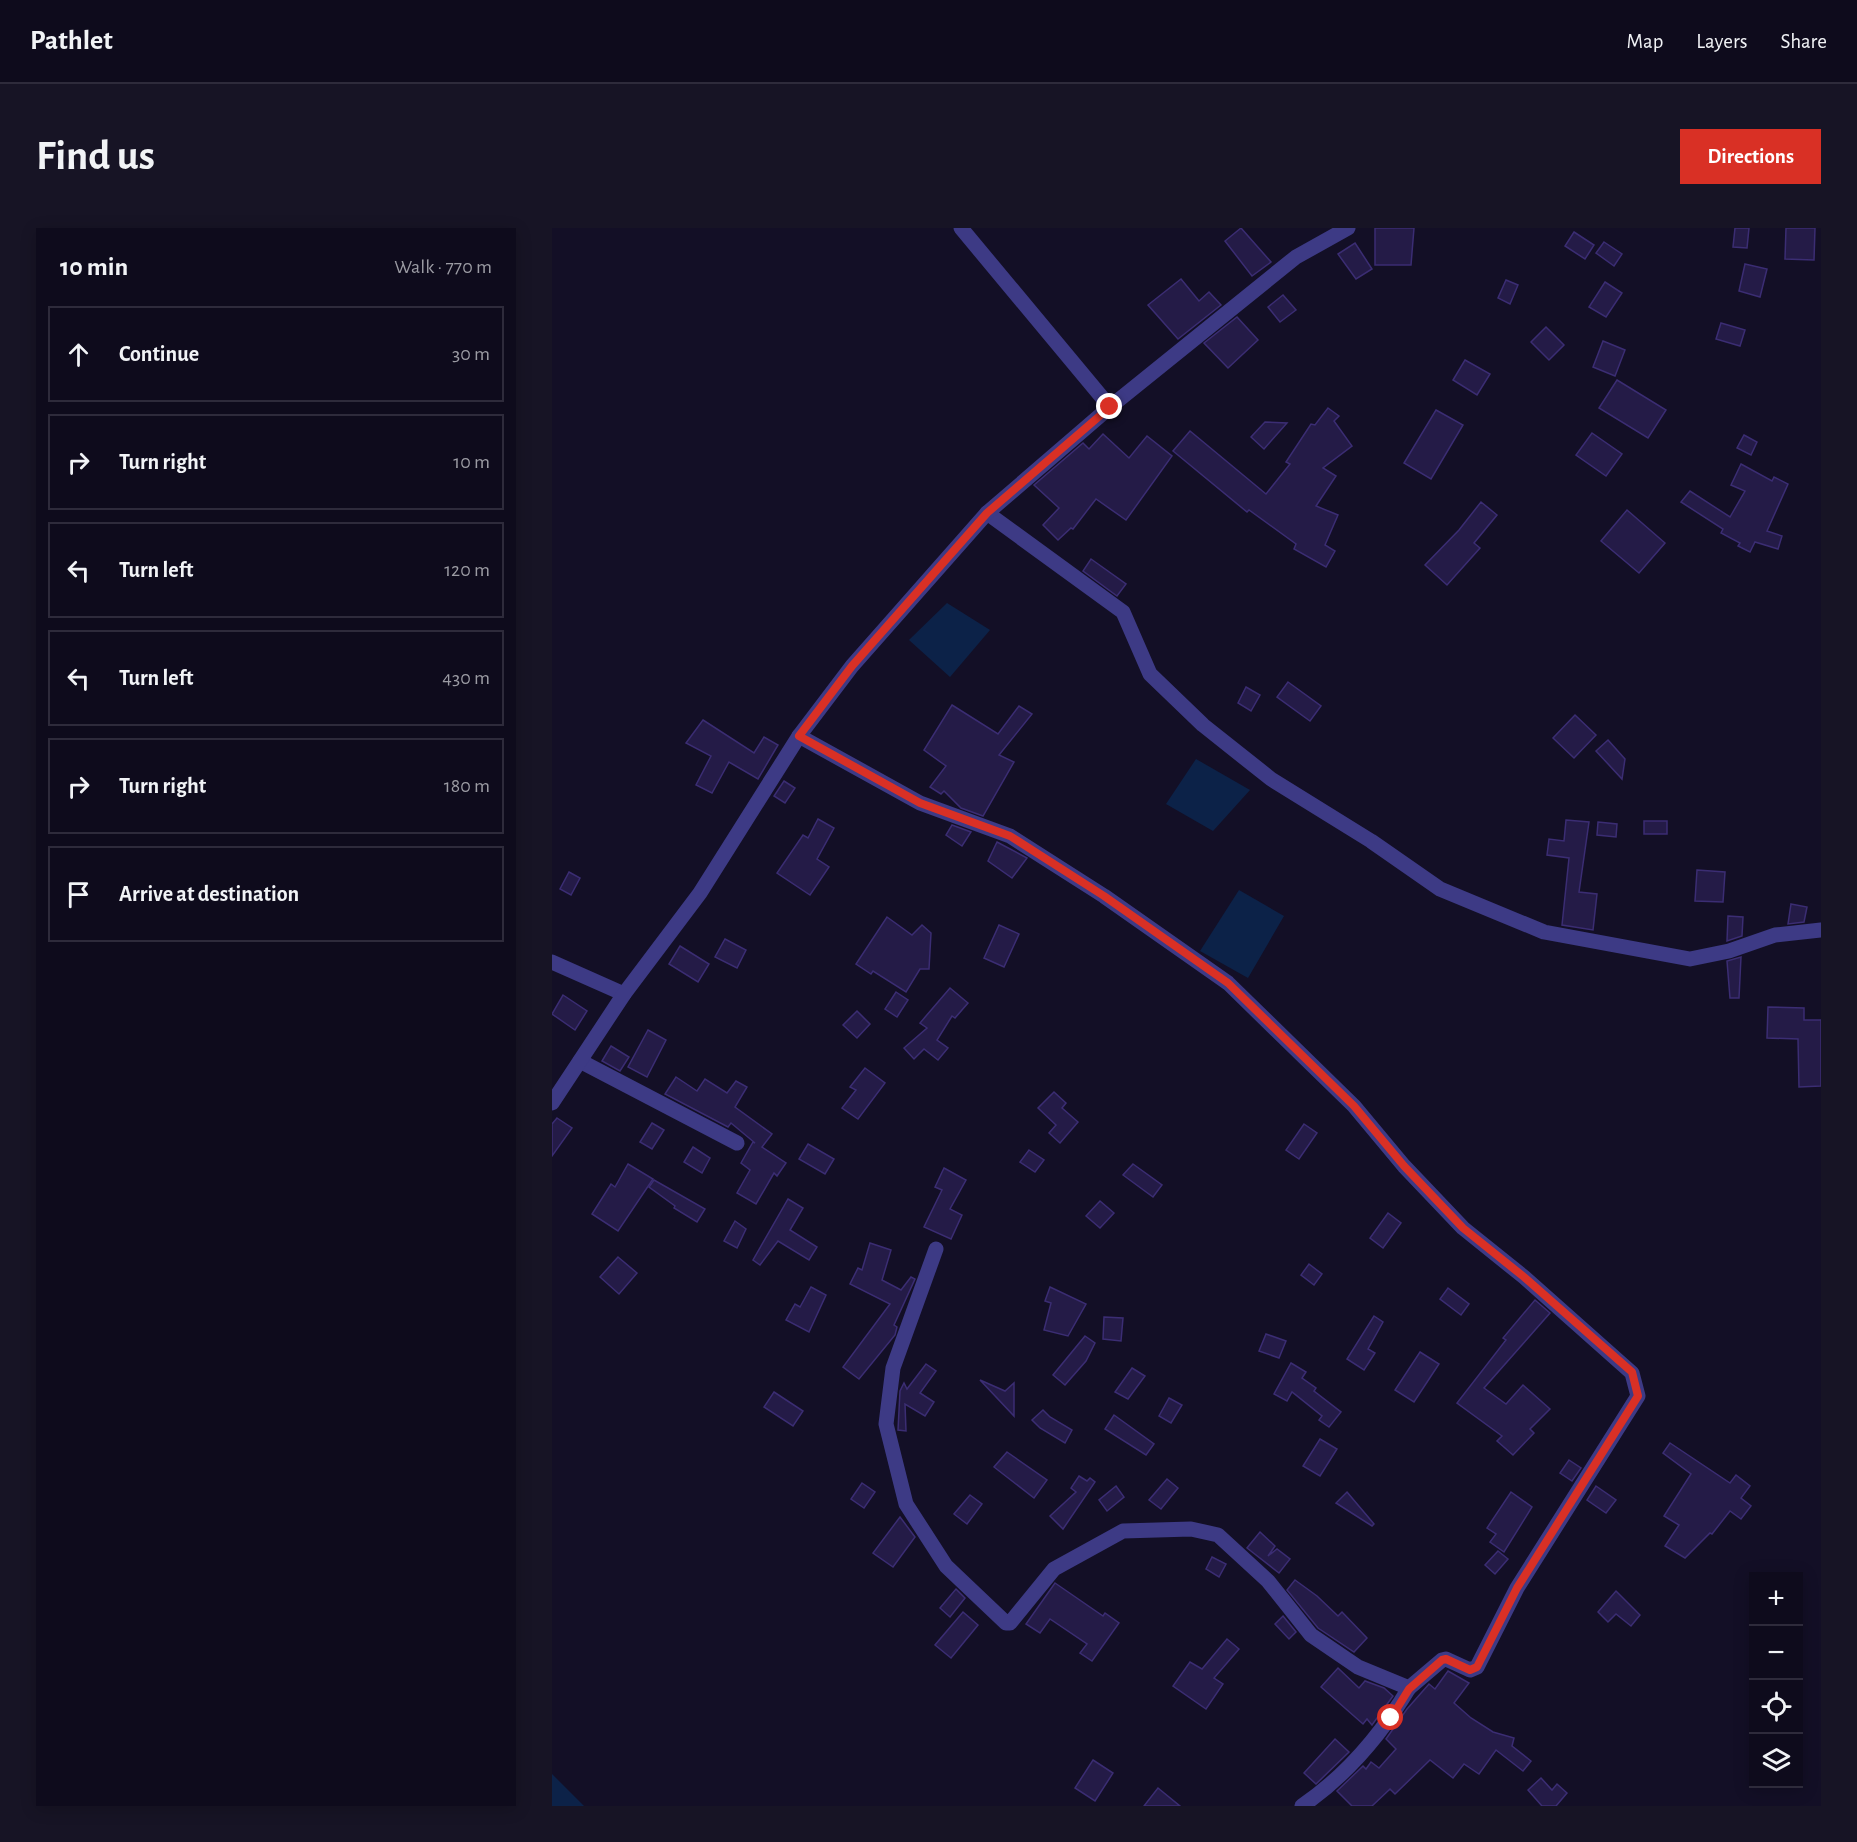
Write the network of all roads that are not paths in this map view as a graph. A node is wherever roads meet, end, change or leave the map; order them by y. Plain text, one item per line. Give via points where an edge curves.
1 (961, 228) edge
2 (1348, 228) edge
3 (1110, 407) junction
4 (987, 513) junction
5 (799, 736) junction
6 (1821, 930) edge
7 (552, 962) edge
8 (624, 993) junction
9 (580, 1061) junction
10 (552, 1103) edge
11 (737, 1143) dead end
12 (936, 1249) dead end
13 (1409, 1689) junction
14 (1302, 1806) edge

1 - 3 street
2 - 3 street via 1296,257
3 - 4 street
4 - 5 street via 852,666
4 - 6 street via 1124,612 1149,674 1203,725 1271,779 1440,889 1544,932 1690,959 1775,935
5 - 8 street via 700,893
5 - 13 street via 920,803 1010,836 1228,983 1354,1106 1463,1228 1632,1372 1638,1396 1517,1588 1477,1667 1470,1670 1446,1659
7 - 8 street
8 - 9 street
9 - 10 street
9 - 11 street
12 - 13 street via 893,1368 886,1424 906,1504 946,1566 1001,1621 1010,1623 1054,1569 1123,1531 1191,1528 1218,1535 1268,1581 1311,1635 1358,1667
13 - 14 street via 1356,1760

